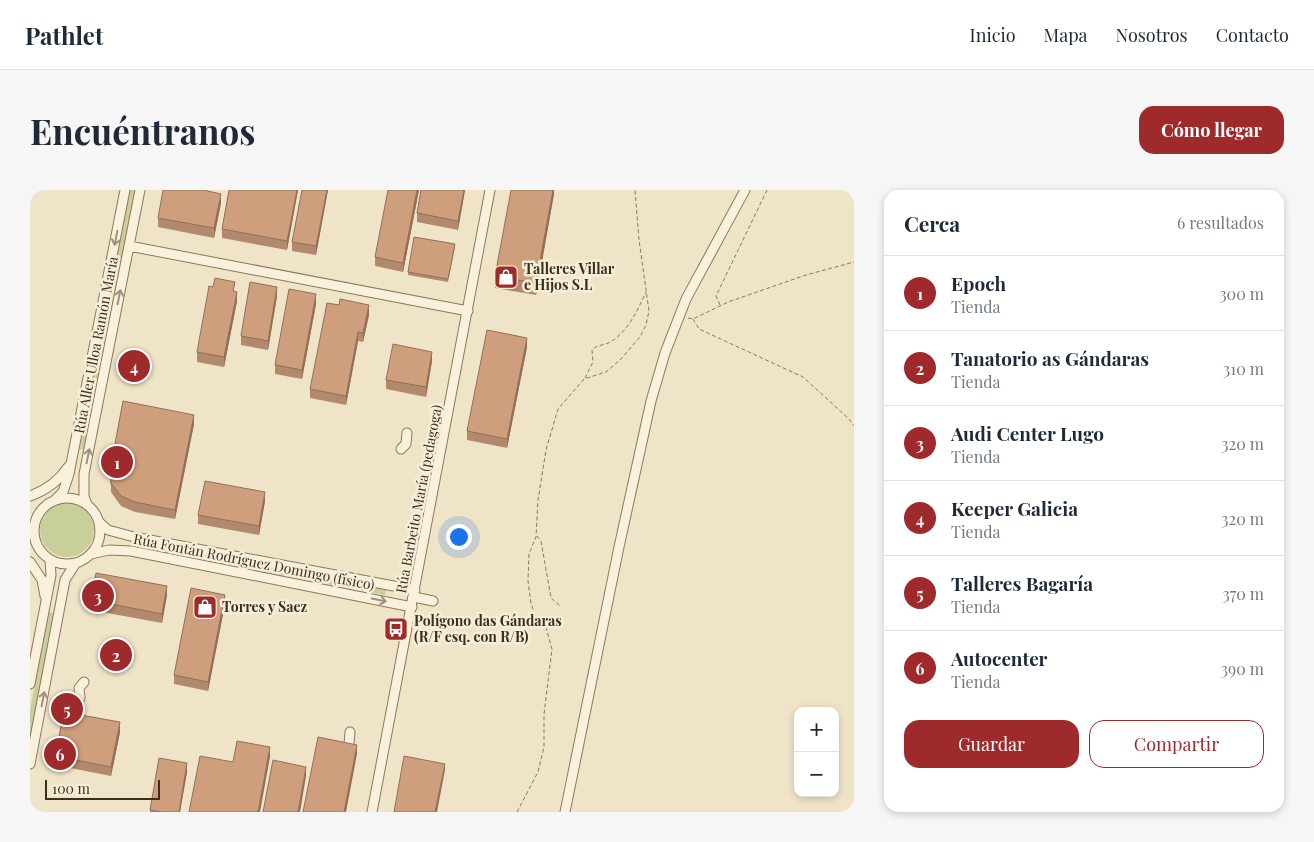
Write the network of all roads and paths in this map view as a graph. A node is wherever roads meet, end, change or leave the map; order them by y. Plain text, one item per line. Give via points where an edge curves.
1 (125, 190) edge
2 (140, 190) edge
3 (490, 190) edge
4 (635, 190) edge
5 (745, 190) edge
6 (767, 190) edge
7 (129, 246) junction
8 (854, 262) edge
9 (646, 292) junction
10 (721, 305) junction
11 (468, 311) junction
12 (679, 316) junction
13 (693, 319) junction
14 (584, 379) junction
15 (854, 426) edge
16 (407, 433) dead end
17 (401, 449) dead end
18 (72, 461) junction
19 (30, 497) edge
20 (53, 501) junction
21 (87, 504) junction
22 (99, 522) junction
23 (536, 535) junction
24 (30, 551) edge
25 (91, 554) junction
26 (48, 558) junction
27 (30, 562) edge
28 (75, 564) junction
29 (415, 594) junction
30 (46, 601) junction
31 (433, 601) dead end
32 (560, 606) dead end
33 (412, 607) junction
34 (84, 682) dead end
35 (30, 684) edge
36 (80, 698) dead end
37 (350, 732) dead end
38 (345, 749) edge
39 (30, 764) edge
40 (372, 812) edge
41 (517, 812) edge
42 (565, 812) edge

1 -> 18 street, Rúa Aller Ulloa Ramón María
2 - 7 street, Rúa Aller Ulloa Ramón María
3 - 11 street, Rúa Barbeito María (pedagoga)
4 - 9 path
5 - 12 street
6 - 10 path via 716,296
7 - 11 street
21 -> 7 street, Rúa Aller Ulloa Ramón María via 84,474
8 - 10 path
9 - 14 path via 625,329 612,341 592,350 593,362
9 - 14 path via 649,311 640,337 606,372
10 - 13 path
11 - 29 street, Rúa Barbeito María (pedagoga)
12 - 13 path
12 - 42 street via 651,402
13 - 15 path via 699,329 803,377
14 - 23 path via 558,410 546,450
16 - 17 street via 406,444
18 - 19 street, Rúa Aller Ulloa Ramón María via 63,476
18 - 20 street, Rúa Aller Ulloa Ramón María via 63,492
19 - 20 street
20 - 21 street via 66,498
20 - 26 street, Rúa Aller Ulloa Ramón María via 40,513 34,528 36,544
21 - 22 street, Rúa Aller Ulloa Ramón María
22 - 25 street via 98,542
22 - 29 street, Rúa Fontán Rodríguez Domingo (físico) via 108,530 134,537
23 - 32 path via 540,541 551,598
23 - 41 path via 529,554 531,604 538,621 546,628 552,649 544,714 544,747 538,772
24 - 26 street
25 - 28 street
25 -> 33 street, Rúa Fontán Rodríguez Domingo (físico) via 108,550 131,551
26 - 28 street via 62,564
26 - 30 street, Rúa Aller Ulloa Ramón María via 51,575
27 - 30 street via 42,580
39 -> 28 street via 66,580
29 - 31 street, Rúa Fontán Rodríguez Domingo (físico)
29 - 33 street, Rúa Barbeito María (pedagoga)
30 - 35 street, Rúa Aller Ulloa Ramón María
33 - 40 street, Rúa Barbeito María (pedagoga)
34 - 36 street via 79,688
37 - 38 street

